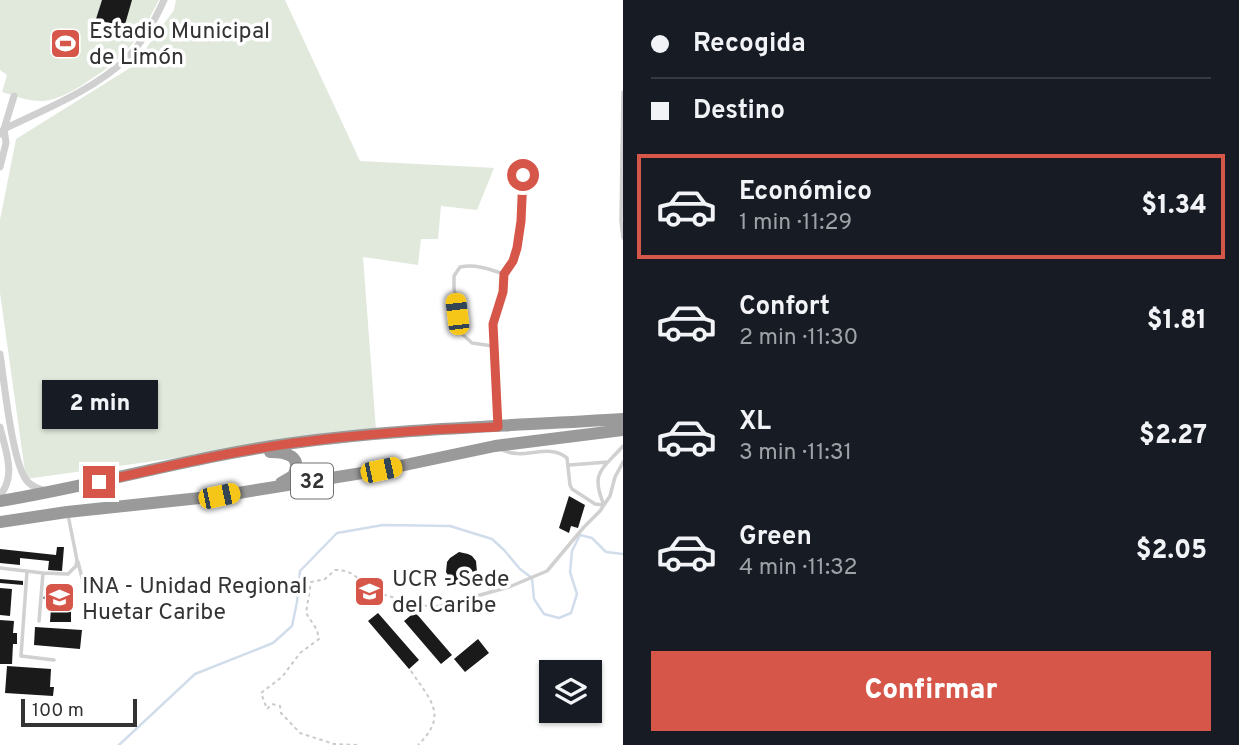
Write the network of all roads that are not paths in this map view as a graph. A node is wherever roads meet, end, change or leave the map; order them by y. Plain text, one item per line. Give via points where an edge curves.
1 (164, 0) edge
2 (623, 92) edge
3 (13, 96) dead end
4 (1, 130) edge
5 (0, 167) edge
6 (523, 175) dead end
7 (622, 177) edge
8 (623, 238) edge
9 (504, 274) junction
10 (493, 346) junction
11 (0, 354) edge
12 (623, 419) edge
13 (0, 427) edge
14 (498, 427) junction
15 (623, 430) edge
16 (495, 446) junction
17 (623, 446) edge
18 (214, 456) junction
19 (609, 462) junction
20 (623, 462) edge
21 (569, 464) junction
22 (50, 493) junction
23 (0, 495) edge
24 (219, 496) junction
25 (0, 501) edge
26 (604, 505) junction
27 (67, 512) junction
28 (0, 522) edge
29 (77, 560) junction
30 (0, 568) edge
31 (27, 571) junction
32 (43, 573) junction
33 (84, 586) dead end
34 (433, 608) road end
35 (39, 621) dead end
36 (54, 660) dead end

1 - 4 street via 126,59 67,99
2 - 7 lane
3 - 4 street
4 - 5 street via 6,143
6 - 9 lane via 517,248
7 - 8 lane
9 - 10 lane
9 - 10 lane via 470,265 460,267 454,276 462,334 471,343
10 - 14 lane
11 - 22 street via 20,465 26,480
12 - 14 highway, 32
13 - 23 street via 9,471 6,489
14 - 18 highway, 32 via 347,437
15 - 16 highway, 32
16 - 21 lane via 508,453 561,453
16 - 24 highway, 32
17 - 19 lane
18 - 22 highway, 32
18 - 24 highway via 279,452 292,456 297,467 288,480
19 - 21 lane
19 - 26 lane via 597,477
20 - 26 lane
21 - 26 lane via 572,489
22 - 25 highway, 32
24 - 27 highway, 32
26 - 34 lane via 547,571
27 - 28 highway, 32
27 - 29 lane
29 - 32 lane via 68,574
29 - 33 lane
30 - 31 lane
31 - 32 lane
31 - 36 lane via 21,656
32 - 35 lane

